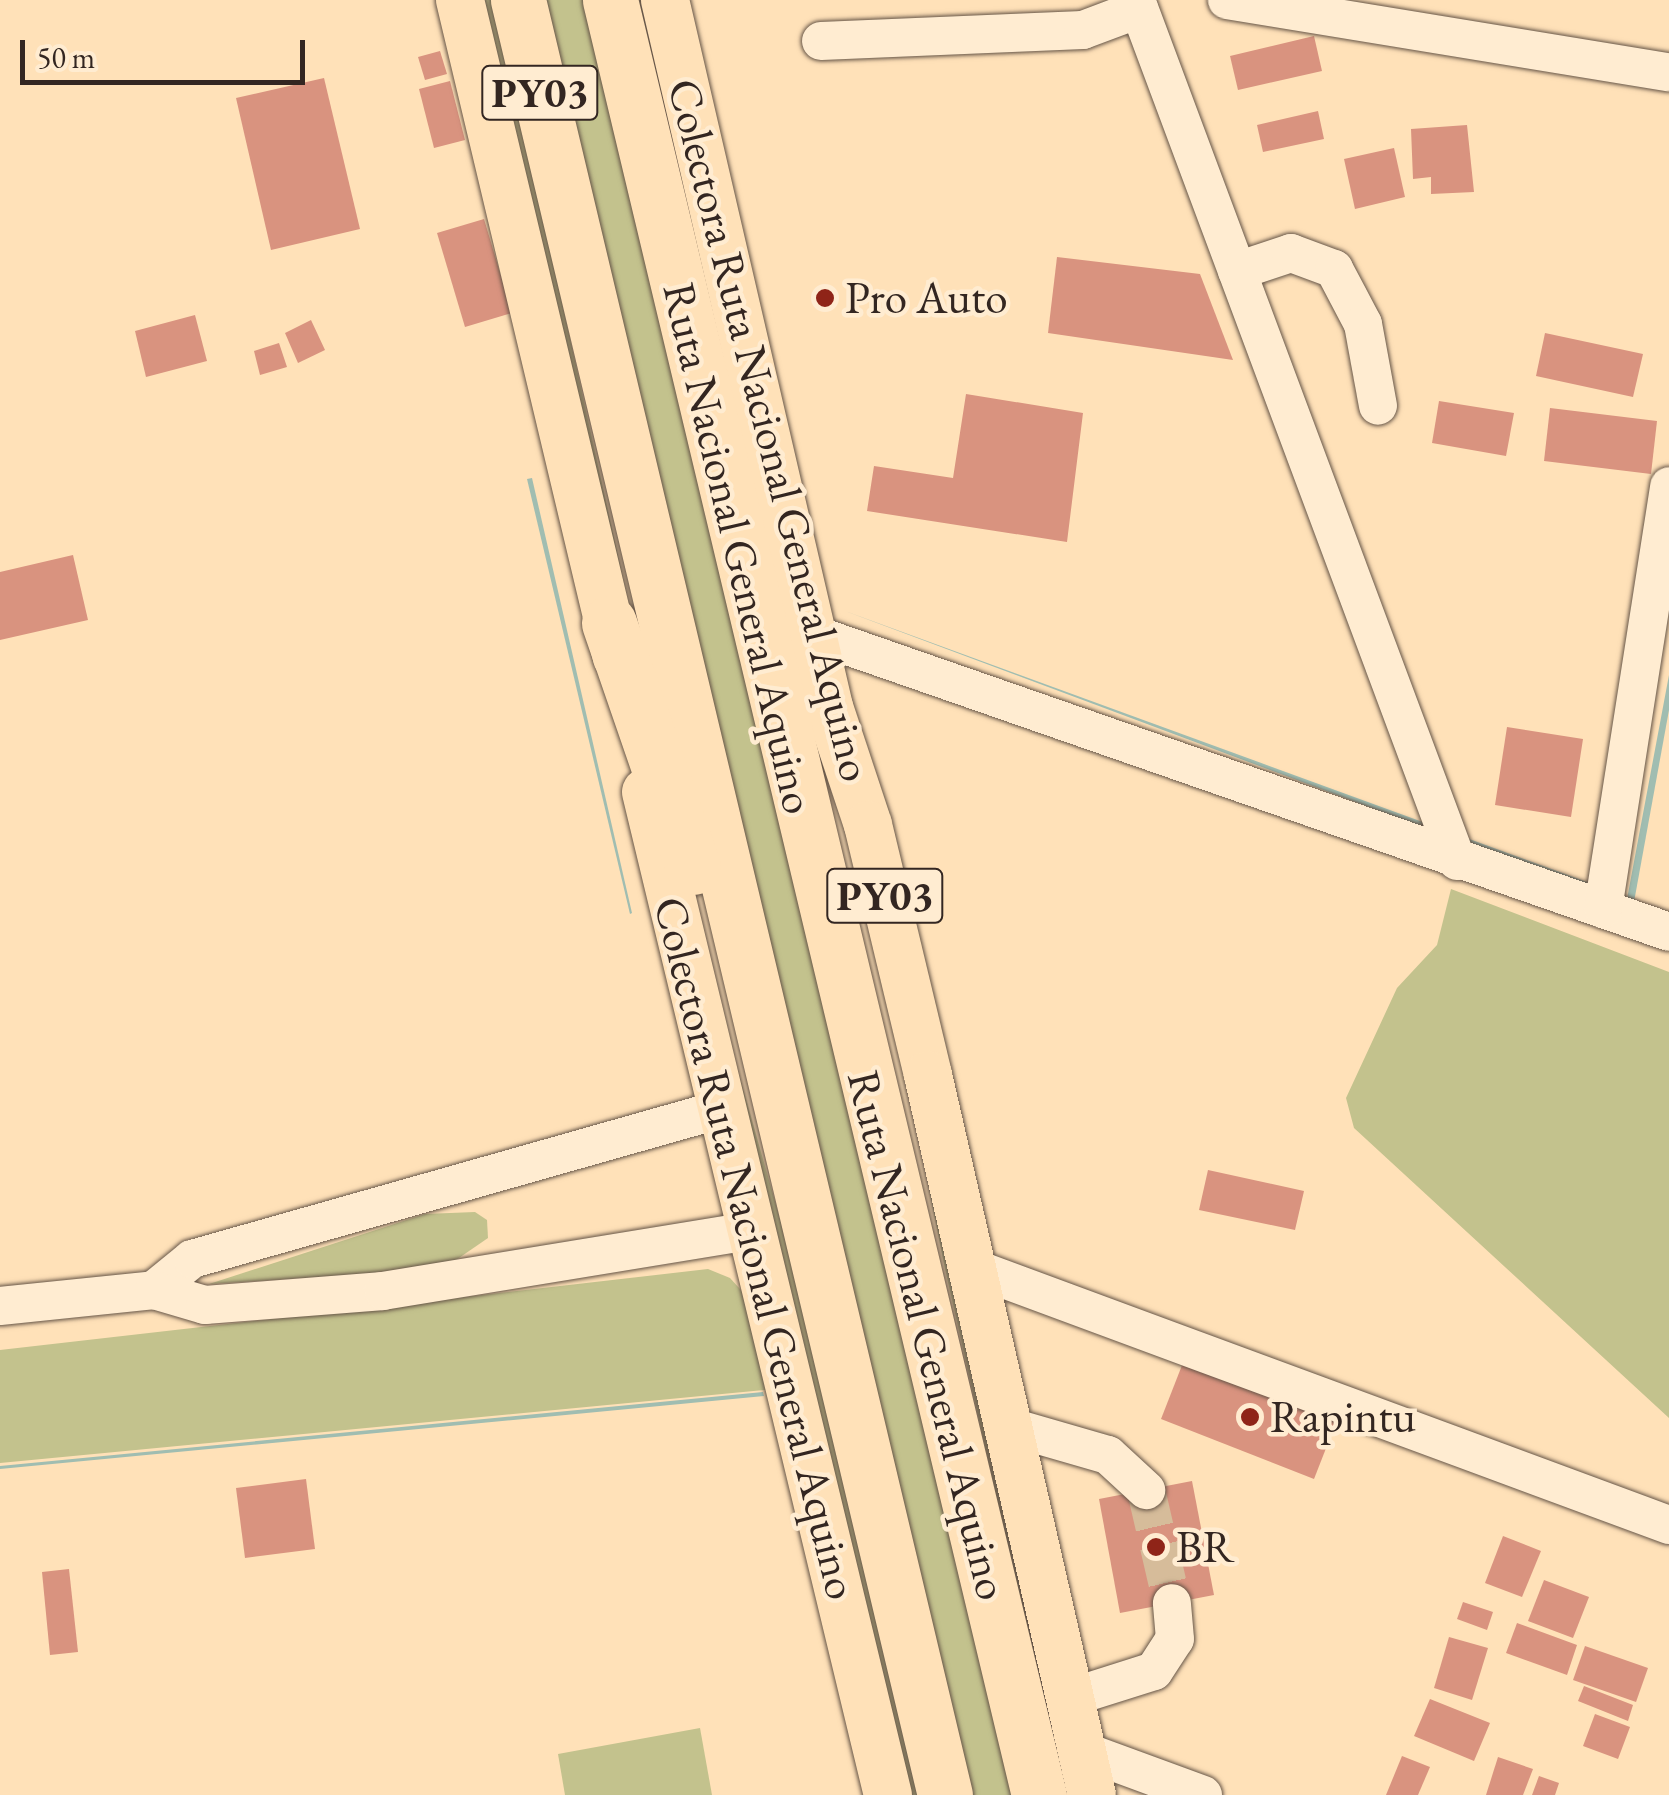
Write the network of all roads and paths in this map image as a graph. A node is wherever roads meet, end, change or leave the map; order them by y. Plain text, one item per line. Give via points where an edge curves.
1 (460, 0) edge
2 (518, 0) edge
3 (610, 0) edge
4 (665, 0) edge
5 (1226, 0) edge
6 (1137, 4) edge
7 (821, 41) dead end
8 (1669, 72) edge
9 (1237, 271) junction
10 (1378, 406) dead end
11 (1668, 492) edge
12 (609, 624) junction
13 (813, 634) junction
14 (829, 707) junction
15 (1458, 861) junction
16 (1602, 908) junction
17 (1669, 932) edge
18 (725, 1108) junction
19 (888, 1169) junction
20 (800, 1178) junction
21 (755, 1230) junction
22 (971, 1267) junction
23 (154, 1290) junction
24 (0, 1306) edge
25 (1004, 1425) junction
26 (1146, 1490) tunnel mouth
27 (1669, 1525) edge
28 (1172, 1603) tunnel mouth
29 (1069, 1698) junction
30 (1080, 1750) junction
31 (888, 1795) edge
32 (946, 1795) edge
33 (1039, 1795) edge
34 (1092, 1795) edge
35 (1203, 1795) edge

1 - 12 main road, Colectora Ruta Nacional General Aquino / PY03
2 - 20 highway, Ruta Nacional General Aquino / PY03
3 - 19 highway, Ruta Nacional General Aquino / PY03
4 - 13 main road, Colectora Ruta Nacional General Aquino / PY03
5 - 8 street
6 - 7 street via 1083,30
6 - 9 street
9 - 10 street via 1291,253 1334,268 1363,324
9 - 15 street
11 - 16 street
12 - 18 main road, Colectora Ruta Nacional General Aquino / PY03
12 - 20 highway
13 - 14 main road, Colectora Ruta Nacional General Aquino / PY03
13 - 15 street
14 - 19 main road
14 - 22 main road, Colectora Ruta Nacional General Aquino / PY03 via 868,825
15 - 16 street
16 - 17 street
18 - 21 main road, Colectora Ruta Nacional General Aquino / PY03
18 - 23 street via 192,1259
19 - 33 highway, Ruta Nacional General Aquino / PY03
20 - 32 highway, Ruta Nacional General Aquino / PY03
21 - 23 street via 383,1292 204,1305
21 - 31 main road, Colectora Ruta Nacional General Aquino / PY03
22 - 25 main road, Colectora Ruta Nacional General Aquino / PY03
22 - 27 street
23 - 24 street
25 - 26 street via 1108,1454
25 - 29 main road, Colectora Ruta Nacional General Aquino / PY03
28 - 29 street via 1175,1639 1154,1671
29 - 30 main road, Colectora Ruta Nacional General Aquino / PY03
30 - 34 main road, Colectora Ruta Nacional General Aquino / PY03
30 - 35 street

